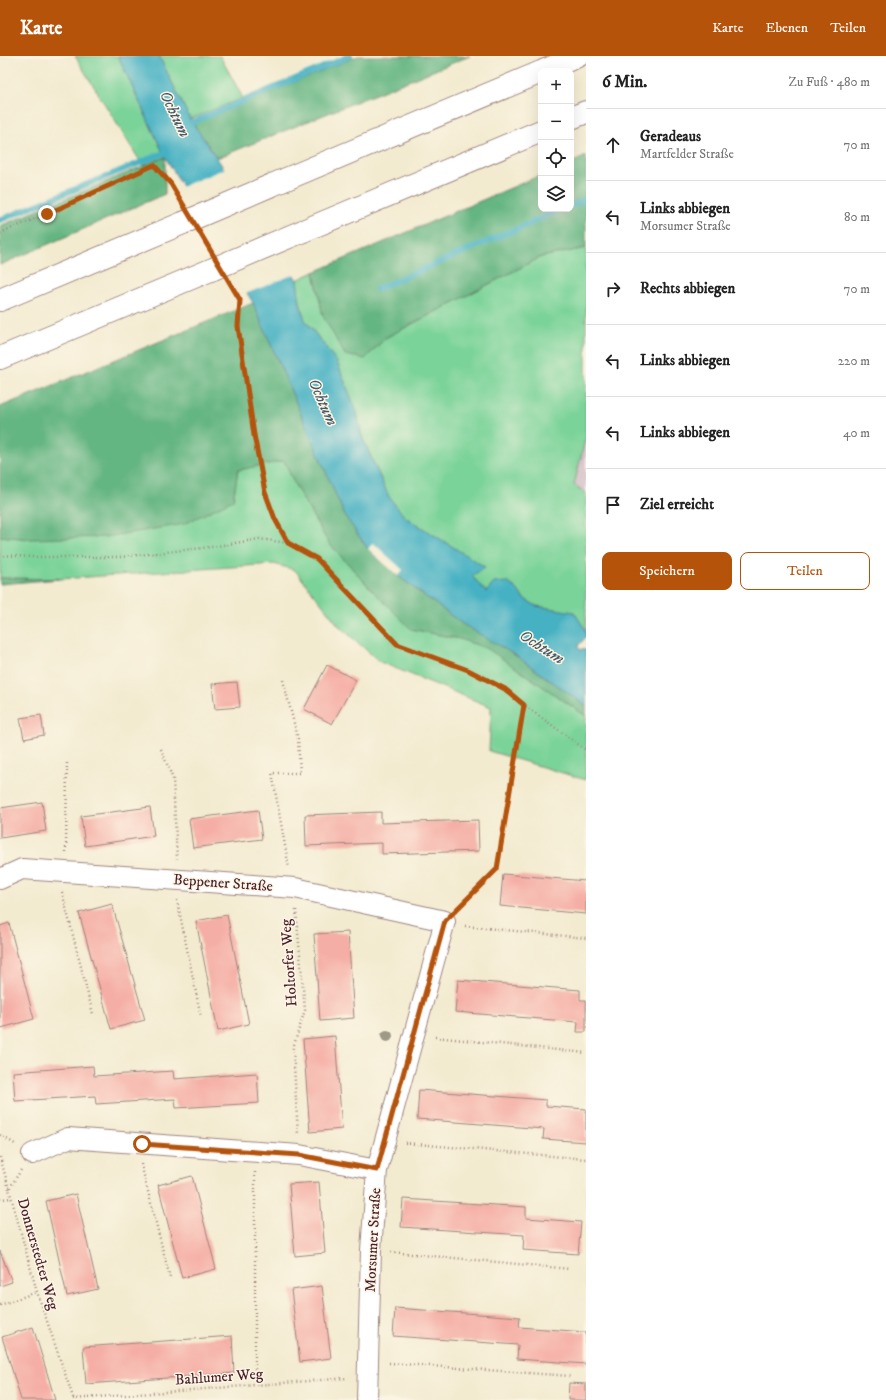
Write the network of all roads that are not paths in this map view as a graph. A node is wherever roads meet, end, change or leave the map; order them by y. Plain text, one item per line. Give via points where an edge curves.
1 (578, 56) edge
2 (549, 68) edge
3 (538, 73) edge
4 (586, 112) edge
5 (574, 117) edge
6 (538, 131) edge
7 (0, 300) edge
8 (0, 358) edge
9 (0, 879) edge
10 (445, 921) joint
11 (32, 1154) road end
12 (377, 1170) junction
13 (367, 1400) edge

1 - 2 highway
3 - 7 highway, bridge
4 - 5 highway
6 - 8 highway, bridge
9 - 10 street, Beppener Straße via 22,868 295,888
10 - 12 street, Morsumer Straße
11 - 12 street via 68,1138 299,1155
12 - 13 street, Morsumer Straße via 371,1250

